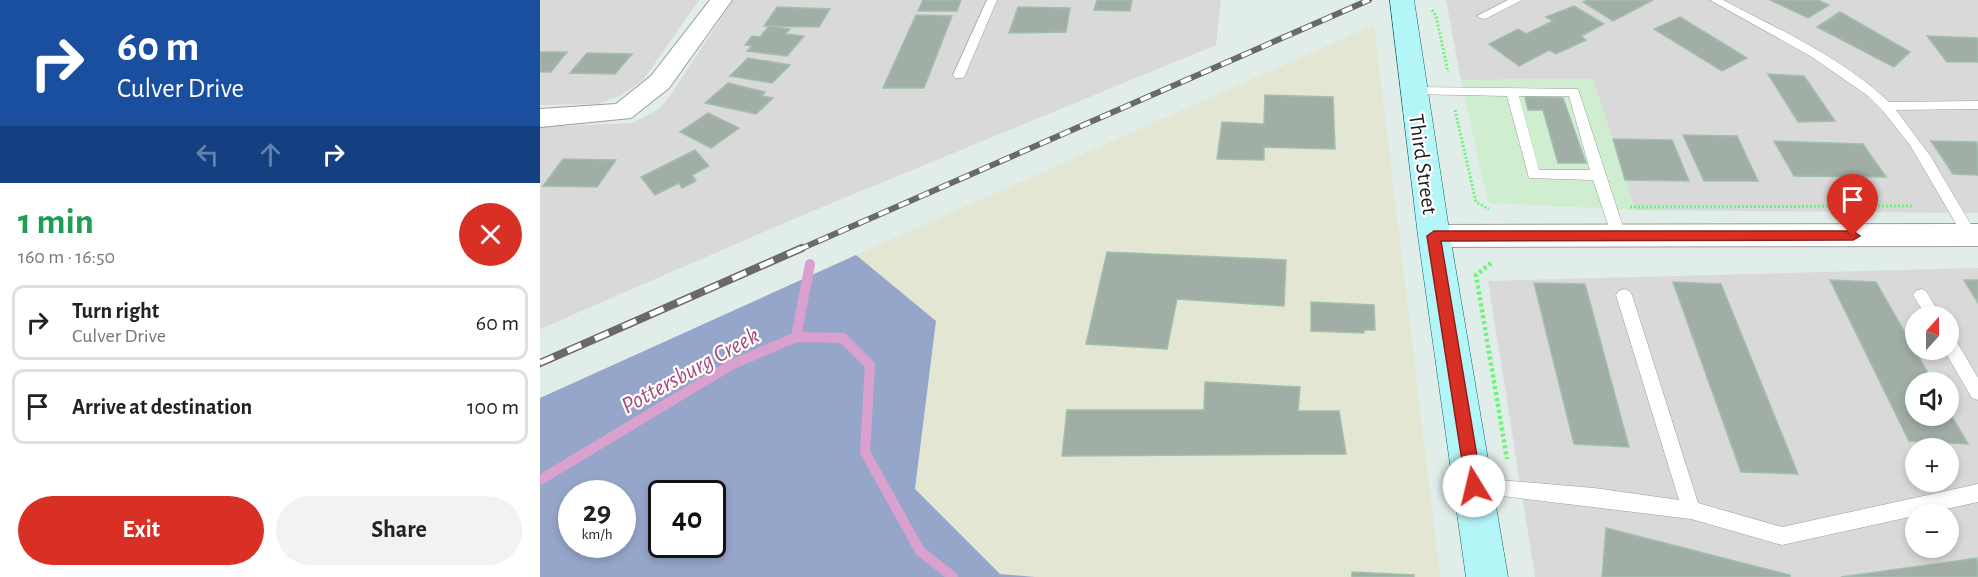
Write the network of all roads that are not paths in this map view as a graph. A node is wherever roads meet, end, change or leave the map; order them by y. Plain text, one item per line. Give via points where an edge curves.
1 (721, 0) edge
2 (992, 0) edge
3 (1402, 0) edge
4 (1517, 0) edge
5 (1715, 0) edge
6 (1482, 16) dead end
7 (959, 75) dead end
8 (1414, 91) junction
9 (1512, 92) junction
10 (1978, 105) edge
11 (1883, 106) junction
12 (540, 118) edge
13 (1598, 175) junction
14 (1974, 235) edge
15 (1434, 236) junction
16 (1619, 236) junction
17 (1624, 295) dead end
18 (1921, 295) dead end
19 (1928, 306) edge
20 (1959, 360) edge
21 (1978, 393) edge
22 (1474, 486) junction
23 (1978, 493) edge
24 (1691, 510) junction
25 (1487, 577) edge

1 - 12 street via 660,82 622,112
2 - 7 lane
3 - 8 street, Third Street
4 - 6 lane
5 - 11 lane via 1833,64
8 - 9 lane
8 - 15 street, Third Street
9 - 13 lane via 1574,92
9 - 13 lane via 1534,175
10 - 11 lane
11 - 14 lane via 1910,135
13 - 16 lane
14 - 16 street
15 - 16 street
15 - 22 street, Third Street
17 - 24 lane
18 - 19 lane
20 - 21 lane
22 - 24 lane
22 - 25 street, Third Street
23 - 24 lane via 1782,536

